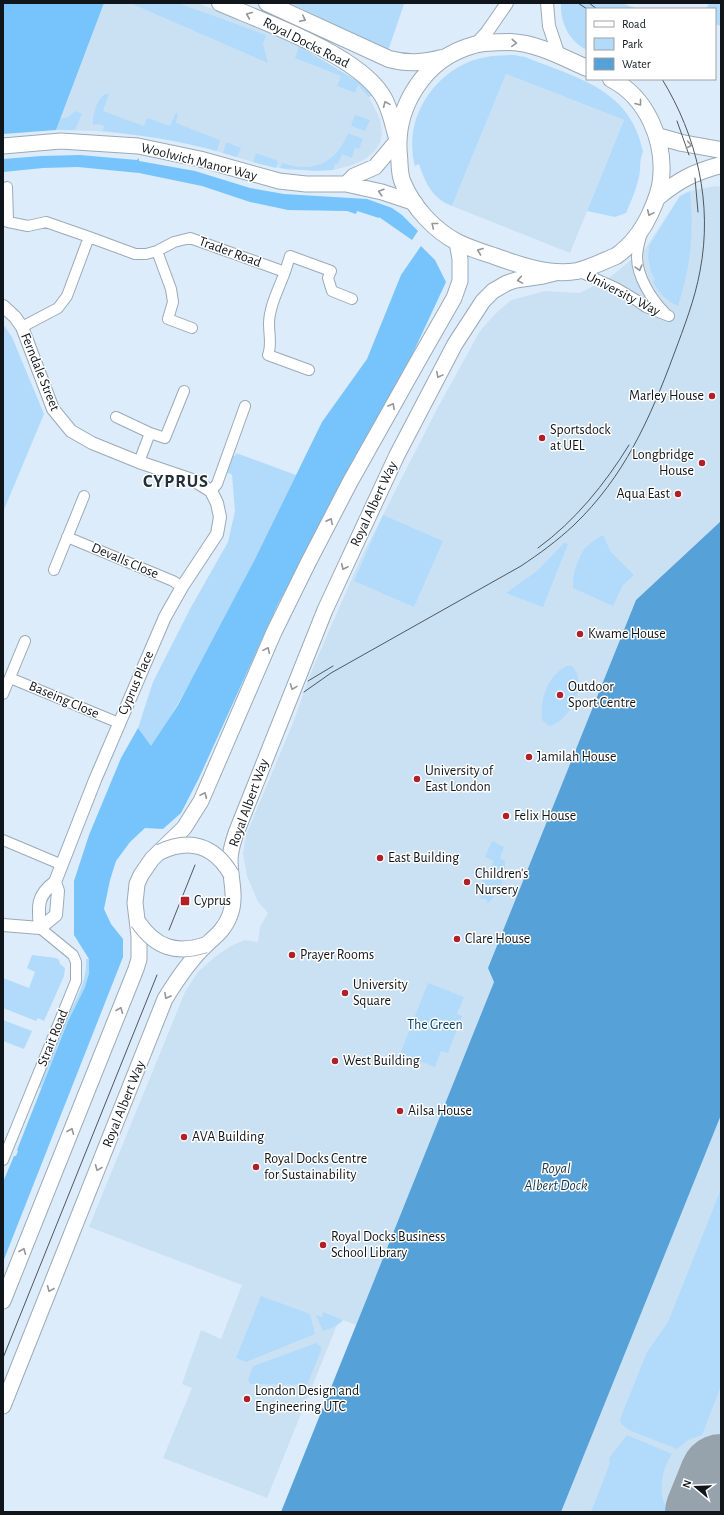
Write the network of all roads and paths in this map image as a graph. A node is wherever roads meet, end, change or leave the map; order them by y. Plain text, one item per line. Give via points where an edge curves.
1 (220, 3) edge
2 (267, 3) edge
3 (507, 3) edge
4 (547, 3) edge
5 (475, 45) junction
6 (447, 56) junction
7 (559, 56) junction
8 (586, 68) edge
9 (612, 80) edge
10 (657, 136) junction
11 (398, 141) junction
12 (3, 146) edge
13 (721, 150) edge
14 (721, 165) edge
15 (346, 184) junction
16 (7, 187) dead end
17 (658, 197) junction
18 (415, 203) junction
19 (643, 230) junction
20 (90, 237) junction
21 (457, 242) junction
22 (157, 251) junction
23 (577, 271) junction
24 (285, 272) junction
25 (558, 272) junction
26 (352, 299) dead end
27 (3, 306) edge
28 (22, 327) junction
29 (192, 328) dead end
30 (309, 370) dead end
31 (184, 391) dead end
32 (245, 406) dead end
33 (116, 418) dead end
34 (150, 433) junction
35 (139, 462) junction
36 (211, 491) junction
37 (84, 496) dead end
38 (67, 537) junction
39 (54, 570) dead end
40 (182, 587) junction
41 (25, 641) dead end
42 (10, 678) junction
43 (3, 694) edge
44 (119, 723) junction
45 (3, 840) edge
46 (160, 852) junction
47 (60, 864) junction
48 (231, 874) junction
49 (55, 882) junction
50 (3, 925) edge
51 (40, 928) junction
52 (139, 929) junction
53 (205, 945) junction
54 (3, 1160) edge
55 (3, 1300) edge
56 (3, 1406) edge

11 -> 1 highway, Royal Docks Road via 389,109 382,95 361,73 317,46
2 -> 6 highway, Royal Docks Road via 401,63 421,63
3 - 5 street
4 - 7 street via 549,26
5 - 6 highway
5 -> 7 highway via 509,42 524,44
6 - 11 highway via 429,71 413,91 406,104
7 - 8 highway
9 -> 10 highway via 628,91 642,106
10 -> 13 highway
10 - 17 highway via 662,162 662,180
11 - 15 main road via 375,167 354,176
11 - 18 highway via 403,182
12 - 15 main road, Woolwich Manor Way via 61,141 138,146 200,159 279,182
14 - 17 highway via 676,182
18 -> 15 main road, Woolwich Manor Way
16 - 20 street, Trader Road via 8,222 28,226 46,222
17 -> 19 highway
21 -> 18 highway via 429,221
19 - 23 highway via 616,256
19 -> 23 street, University Way via 638,247 637,265 651,297 669,316 646,307 616,288
20 - 22 street, Trader Road via 135,254
20 - 28 street via 67,296 58,308
25 -> 21 highway via 523,267
46 -> 21 main road, Royal Albert Way via 184,828 200,801 274,632 308,563 350,482 454,298 460,281
22 - 24 street, Trader Road via 174,242 190,238
22 - 29 street via 173,302 168,319
23 - 25 highway
24 - 26 street via 290,256 331,271 328,278 332,291
24 - 30 street via 269,323 268,355
25 -> 48 main road, Royal Albert Way via 516,280 493,291 483,301 455,344 397,455 328,604 236,833 230,858
27 - 28 street, Ferndale Street
28 - 35 street, Ferndale Street via 51,404 67,427 81,438
31 - 34 street via 165,438
32 - 36 street via 217,484
33 - 34 street
34 - 35 street
35 - 36 street, Ferndale Street via 195,481
36 - 40 street, Cyprus Place via 220,517 217,534
37 - 38 street
38 - 39 street
38 - 40 street, Devalls Close
40 - 44 street, Cyprus Place via 165,617
41 - 42 street
42 - 43 street
42 - 44 street, Baseing Close
44 - 47 street, Cyprus Place
45 - 47 street
46 - 48 main road, bridge via 182,845 200,847 216,855 225,863
46 - 52 main road, Royal Albert Way via 146,866 137,884 134,903
47 - 49 street, Cyprus Place
48 - 53 main road, Royal Albert Way via 234,894 230,914 218,935
49 - 51 street, Cyprus Place via 47,888 38,906
49 - 51 street, Cyprus Place via 58,891 56,915
50 - 51 street
51 - 54 street, Strait Road via 73,954 76,962 76,981
52 - 53 main road, bridge via 167,947 180,950
55 -> 52 main road, Royal Albert Way via 136,969 139,959
53 -> 56 main road, Royal Albert Way via 178,978 165,999

